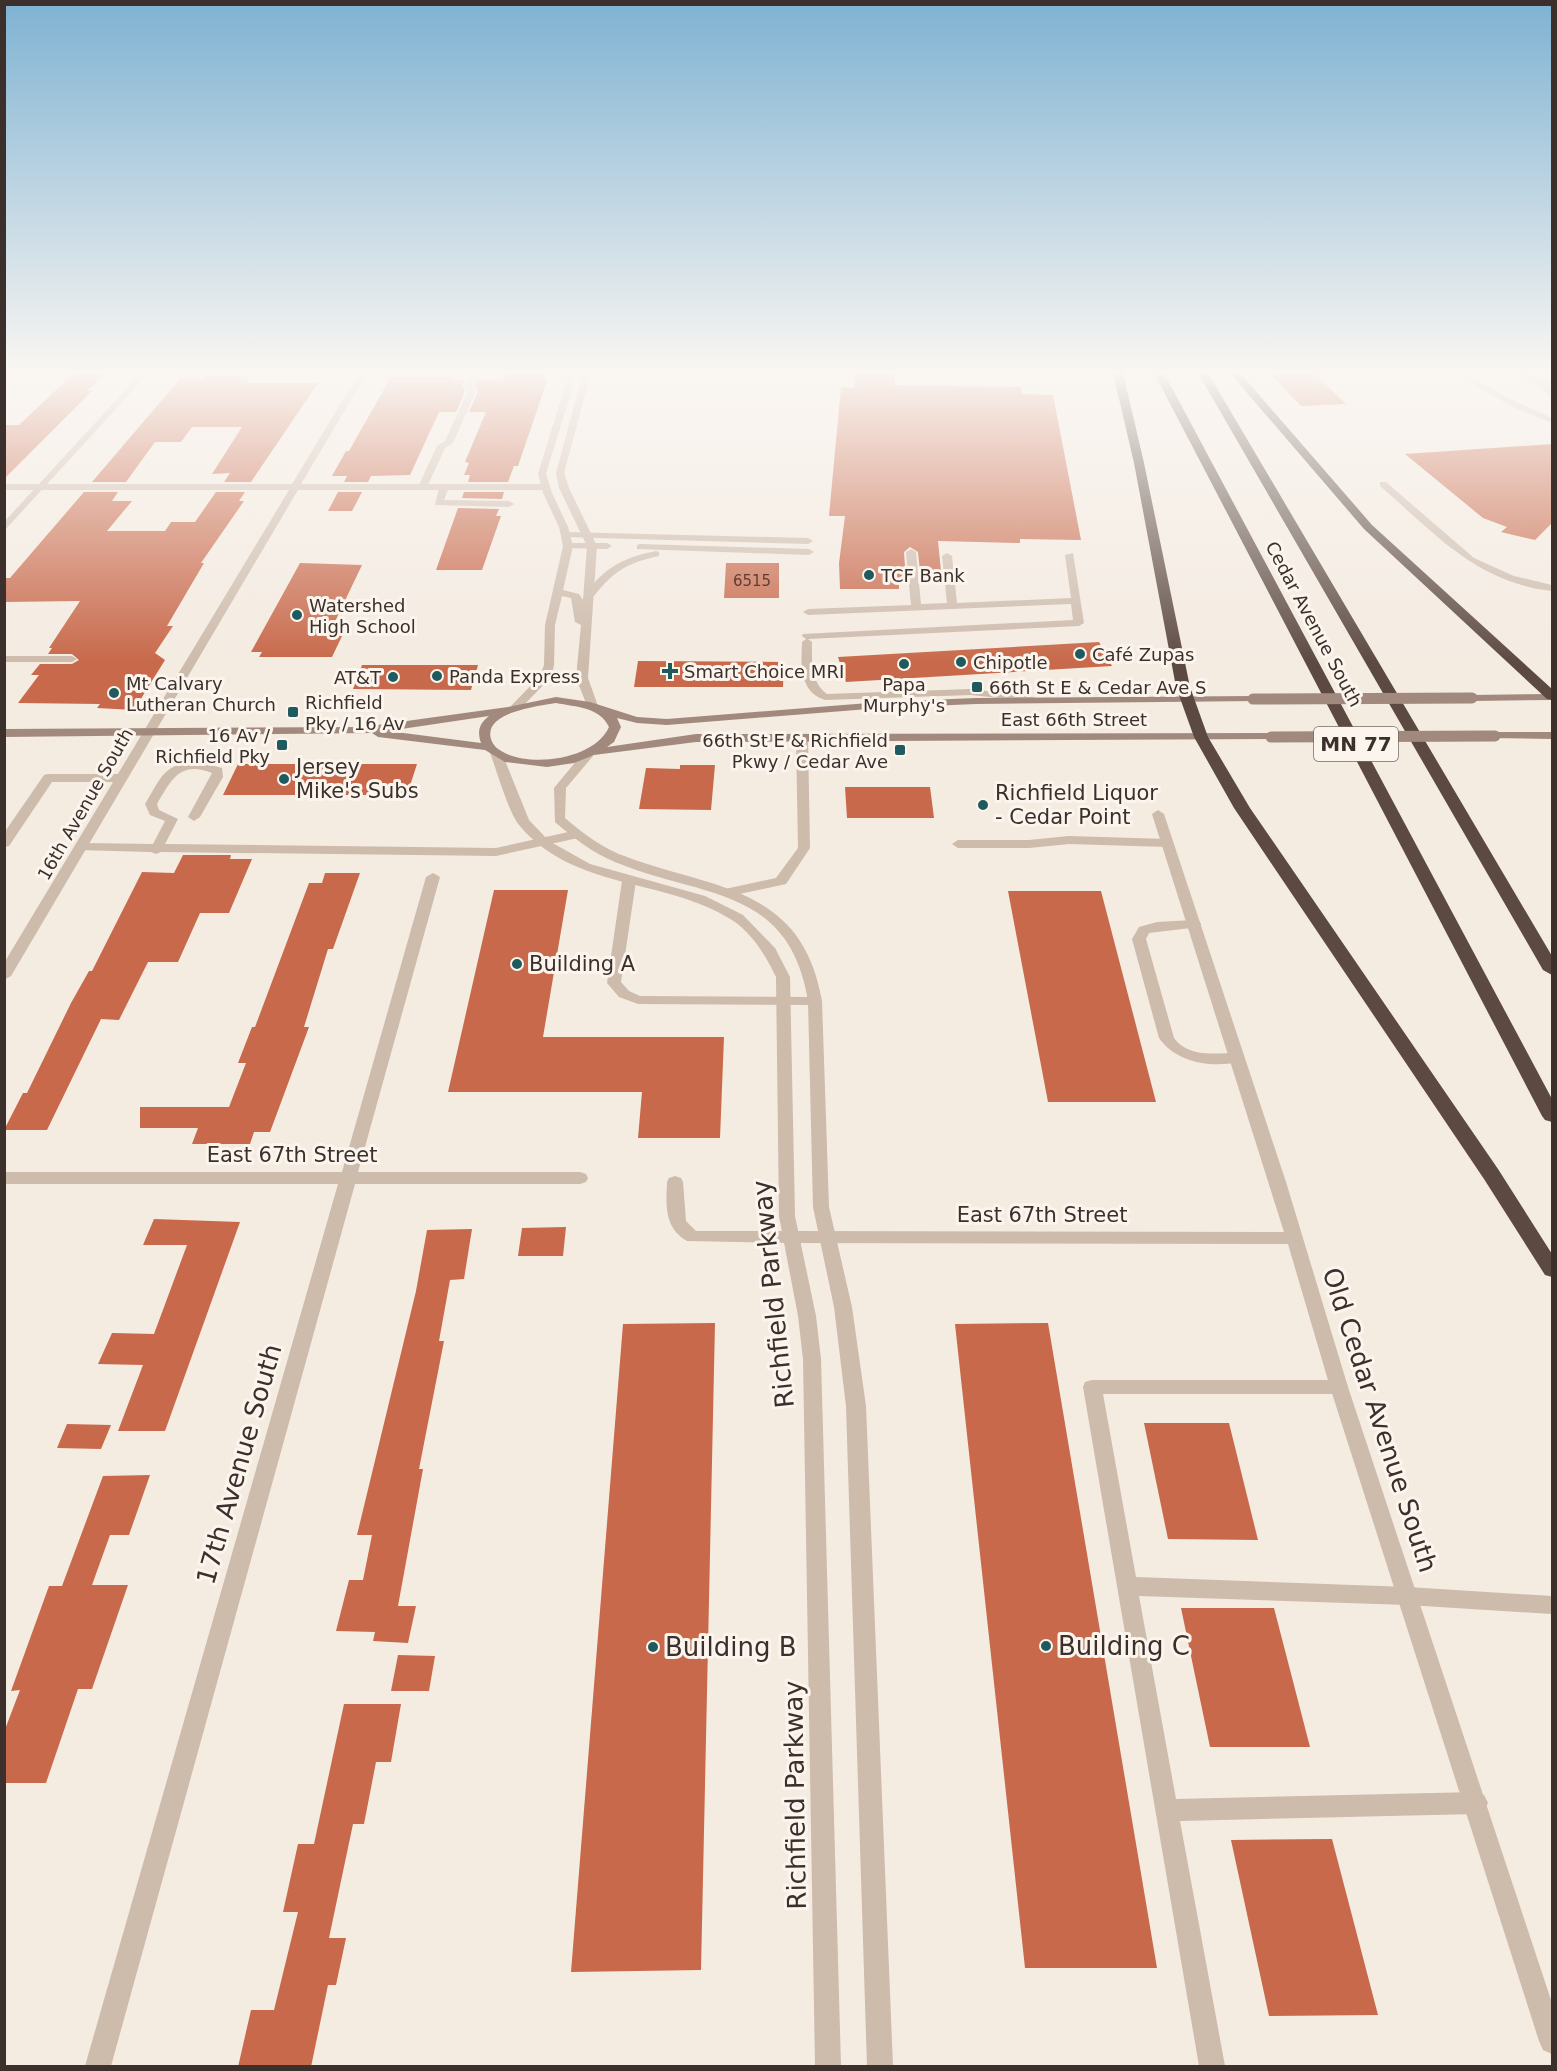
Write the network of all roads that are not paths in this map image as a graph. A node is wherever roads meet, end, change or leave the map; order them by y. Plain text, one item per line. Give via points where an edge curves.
1 (57, 470) edge
2 (305, 470) edge
3 (431, 470) edge
4 (544, 470) edge
5 (561, 470) edge
6 (1140, 470) edge
7 (1210, 470) edge
8 (1259, 470) edge
9 (1318, 470) edge
10 (1383, 484) dead end
11 (4, 487) edge
12 (41, 487) junction
13 (294, 487) junction
14 (423, 487) junction
15 (444, 487) junction
16 (545, 488) junction
17 (509, 504) dead end
18 (4, 528) edge
19 (587, 535) junction
20 (567, 541) junction
21 (592, 546) junction
22 (695, 549) junction
23 (911, 552) dead end
24 (1070, 555) dead end
25 (947, 556) dead end
26 (1552, 588) edge
27 (556, 592) junction
28 (590, 594) junction
29 (1076, 601) junction
30 (952, 606) junction
31 (916, 607) junction
32 (808, 612) dead end
33 (585, 639) junction
34 (4, 659) edge
35 (72, 659) dead end
36 (1552, 697) edge
37 (1033, 700) junction
38 (1188, 700) junction
39 (592, 706) junction
40 (512, 708) junction
41 (605, 712) junction
42 (148, 731) junction
43 (363, 731) junction
44 (4, 733) edge
45 (1552, 736) edge
46 (1201, 737) junction
47 (802, 738) junction
48 (492, 750) junction
49 (592, 754) junction
50 (122, 778) junction
51 (1158, 814) dead end
52 (194, 817) dead end
53 (981, 834) dead end
54 (573, 836) junction
55 (1069, 840) junction
56 (4, 843) edge
57 (958, 843) dead end
58 (1167, 843) junction
59 (544, 844) junction
60 (82, 847) junction
61 (156, 850) junction
62 (433, 877) dead end
63 (629, 881) junction
64 (730, 892) junction
65 (1194, 924) junction
66 (1552, 970) edge
67 (4, 976) edge
68 (785, 1001) junction
69 (815, 1001) junction
70 (1237, 1058) junction
71 (1552, 1116) edge
72 (348, 1177) junction
73 (4, 1178) edge
74 (580, 1178) dead end
75 (675, 1182) dead end
76 (789, 1237) junction
77 (826, 1238) junction
78 (1294, 1238) junction
79 (1552, 1270) edge
80 (1339, 1387) junction
81 (1126, 1586) junction
82 (1408, 1596) junction
83 (1552, 1605) edge
84 (1476, 1803) junction
85 (1168, 1810) junction
86 (1552, 2041) edge
87 (98, 2067) edge
88 (828, 2067) edge
89 (880, 2067) edge
90 (1212, 2067) edge

1 - 12 street
2 - 13 street, 16th Avenue South
3 - 14 street
4 - 16 street
5 - 19 street via 564,488
6 - 38 highway
7 - 71 highway, Cedar Avenue South / MN 77
8 - 66 highway, Cedar Avenue South / MN 77
9 - 36 highway via 1368,527
10 - 26 street via 1486,570 1502,578
11 - 12 street
12 - 13 street
12 - 18 street
13 - 14 street
13 - 42 street, 16th Avenue South
14 - 15 street
15 - 16 street
15 - 17 street via 438,504
16 - 20 street
19 - 20 street
19 - 21 street
19 - 22 street via 808,547
20 - 21 street
20 - 27 street
21 - 22 street
21 - 28 street
22 - 28 street via 628,560 606,574
23 - 31 street
24 - 29 street
25 - 30 street
27 - 33 street via 575,596
27 - 40 street via 545,677
28 - 33 street
29 - 30 street
29 - 37 street via 1078,623 807,639 807,680 814,691 825,697 971,692
30 - 31 street
31 - 32 street
33 - 39 street via 582,678
34 - 35 street
36 - 38 main road, East 66th Street, bridge
37 - 38 main road, East 66th Street
37 - 41 main road, East 66th Street via 881,705 667,722
38 - 46 highway
39 - 40 main road, East 66th Street via 556,700
39 - 41 main road, East 66th Street
40 - 43 main road
40 - 48 main road via 485,728 483,738
41 - 49 main road via 614,721 616,732 610,742
42 - 43 main road
42 - 44 main road
42 - 50 street, 16th Avenue South
43 - 48 main road
45 - 46 main road, East 66th Street, bridge
46 - 47 main road, East 66th Street
46 - 79 highway via 1242,808
47 - 49 main road, East 66th Street via 673,739
47 - 64 street via 804,848 781,881
48 - 49 main road, East 66th Street via 510,759 538,763
48 - 59 street, Richfield Parkway via 523,821
49 - 54 street via 560,788 559,819
50 - 56 street via 48,778
50 - 60 street, 16th Avenue South
51 - 58 street, Old Cedar Avenue South
52 - 61 street via 217,777 218,771 211,767 186,767 168,776 152,804 154,812 172,819
53 - 55 street via 1045,834
54 - 59 street
54 - 64 street via 601,853 629,863
55 - 57 street
55 - 58 street
58 - 65 street, Old Cedar Avenue South
59 - 61 street via 496,852
59 - 63 street, Richfield Parkway via 585,867
60 - 61 street
60 - 67 street, 16th Avenue South
62 - 72 street, 17th Avenue South
63 - 68 street, Richfield Parkway via 700,899 738,918 770,951 783,978
63 - 68 street via 614,983 624,994 638,1000
64 - 69 street via 768,914 791,936 810,970
65 - 70 street, Old Cedar Avenue South
65 - 70 street via 1157,926 1144,930 1139,939 1167,1038 1173,1049 1186,1055
68 - 69 street
68 - 76 street, Richfield Parkway
69 - 77 street via 821,1207
70 - 78 street, Old Cedar Avenue South
72 - 73 street, East 67th Street
72 - 74 street, East 67th Street
72 - 87 street, 17th Avenue South
75 - 76 street, East 67th Street via 677,1223 683,1233 704,1238
76 - 77 street, East 67th Street
76 - 88 street, Richfield Parkway via 812,1359
77 - 78 street, East 67th Street
77 - 89 street via 843,1306 856,1406
78 - 80 street, Old Cedar Avenue South
80 - 81 street via 1092,1387
80 - 82 street, Old Cedar Avenue South
81 - 82 street
81 - 85 street
82 - 83 street
82 - 84 street, Old Cedar Avenue South
84 - 85 street
84 - 86 street, Old Cedar Avenue South
85 - 90 street

